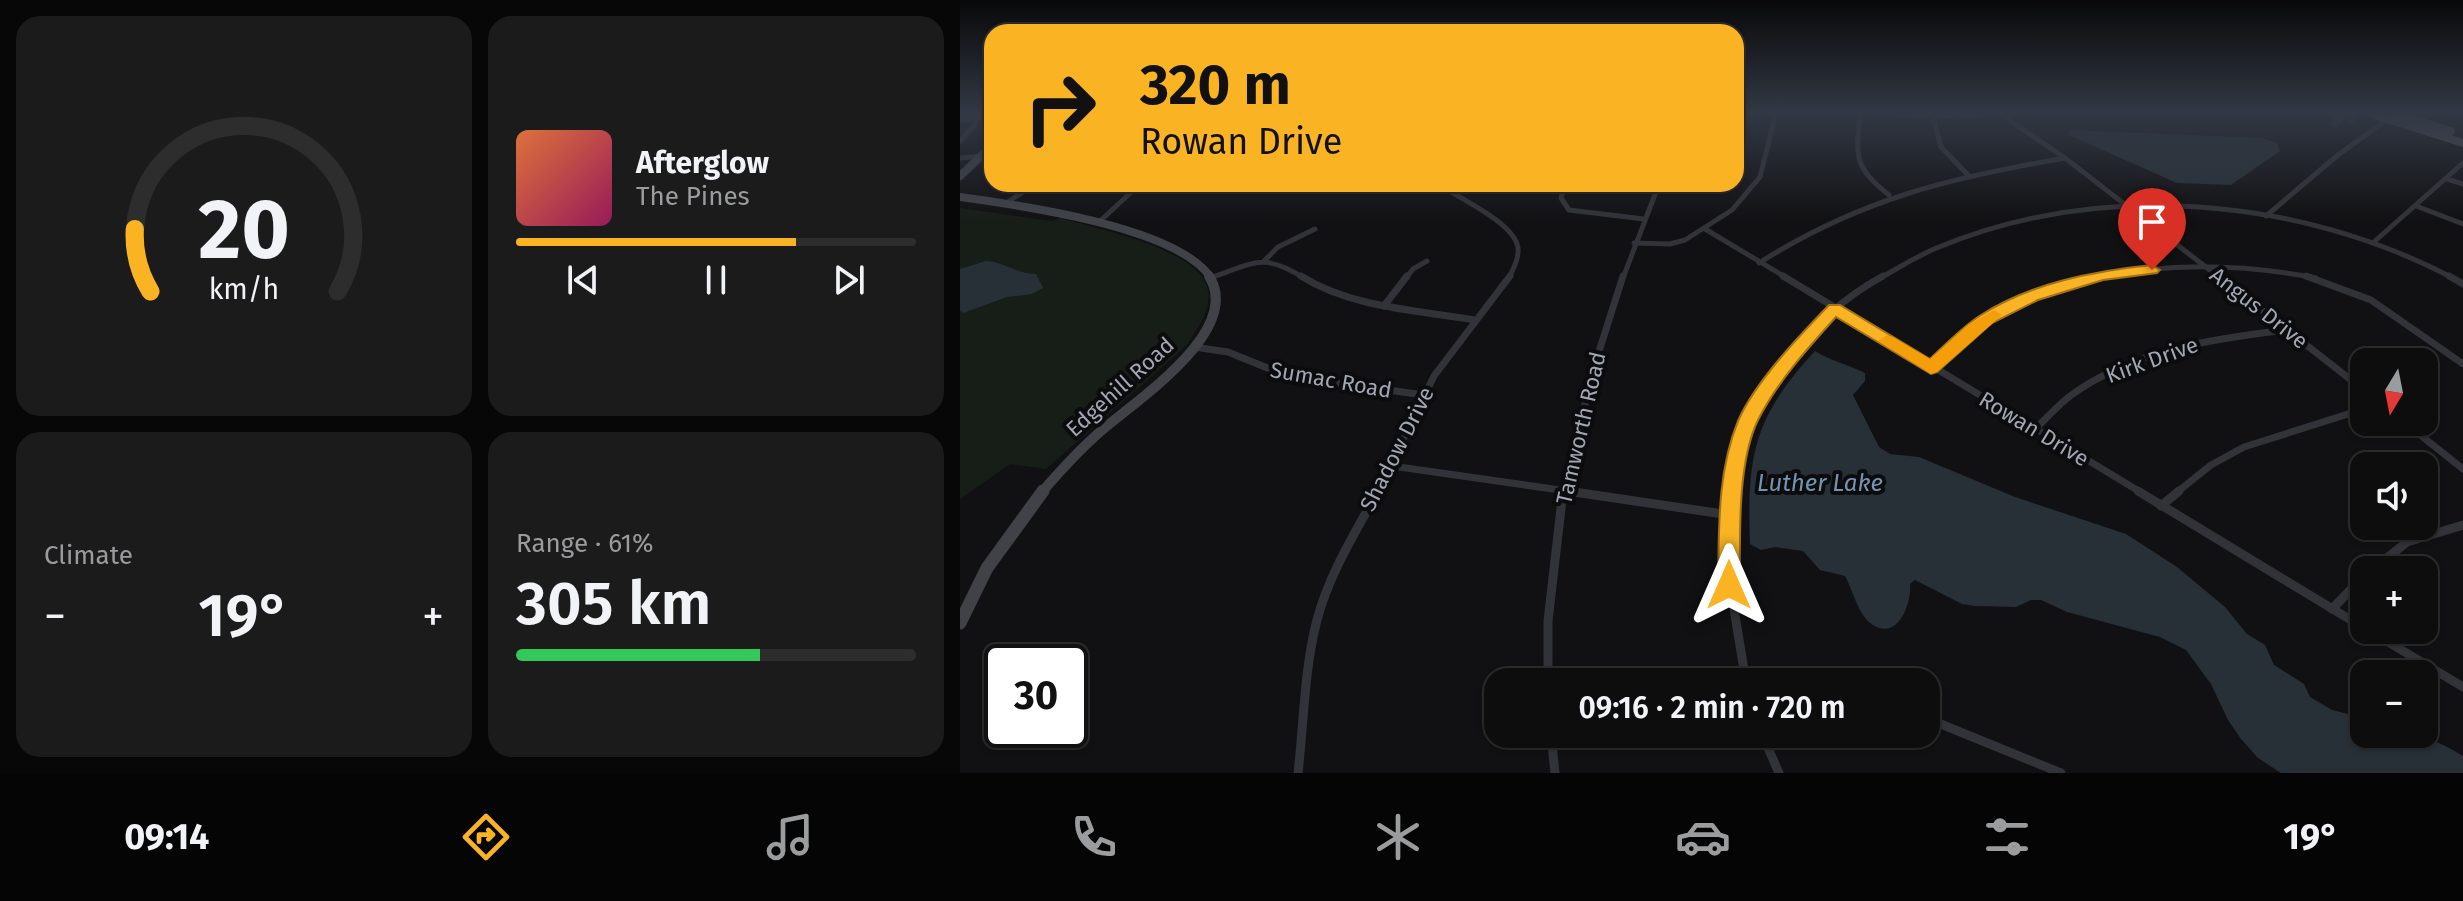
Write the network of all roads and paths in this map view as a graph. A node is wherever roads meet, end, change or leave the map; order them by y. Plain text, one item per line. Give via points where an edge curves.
1 (1768, 149) edge
2 (1855, 149) edge
3 (1943, 149) edge
4 (2052, 149) edge
5 (2346, 149) edge
6 (983, 156) joint
7 (960, 158) edge
8 (2065, 158) junction
9 (2463, 163) edge
10 (960, 176) edge
11 (1969, 176) junction
12 (2447, 179) junction
13 (2463, 184) edge
14 (1023, 192) edge
15 (1131, 192) edge
16 (1451, 192) edge
17 (1561, 192) edge
18 (1656, 192) edge
19 (1889, 195) junction
20 (961, 197) edge
21 (1006, 203) junction
22 (2416, 206) junction
23 (2129, 208) junction
24 (2266, 216) junction
25 (1644, 219) junction
26 (1098, 223) junction
27 (2463, 224) edge
28 (1315, 229) dead end
29 (1705, 229) junction
30 (2375, 241) junction
31 (1634, 243) junction
32 (1264, 261) junction
33 (1427, 261) dead end
34 (1759, 263) junction
35 (2207, 267) junction
36 (1213, 277) junction
37 (2463, 284) edge
38 (1384, 306) junction
39 (1835, 309) junction
40 (1475, 320) junction
41 (2287, 330) junction
42 (1194, 347) junction
43 (2463, 364) edge
44 (1931, 367) junction
45 (2350, 379) edge
46 (1424, 395) junction
47 (2350, 413) edge
48 (2034, 430) junction
49 (2422, 436) edge
50 (1392, 466) junction
51 (2463, 469) edge
52 (1564, 491) junction
53 (2161, 506) junction
54 (1730, 515) junction
55 (2463, 525) edge
56 (2390, 556) edge
57 (2350, 590) edge
58 (2332, 609) junction
59 (2350, 620) edge
60 (960, 623) edge
61 (2391, 644) edge
62 (1548, 668) edge
63 (1743, 668) edge
64 (2463, 687) edge
65 (1940, 724) edge
66 (1552, 748) edge
67 (1768, 748) edge
68 (1298, 773) edge
69 (1555, 773) edge
70 (1779, 773) edge
71 (2061, 773) edge

1 - 29 street via 1755,184
2 - 19 street via 1858,167
3 - 11 street
4 - 8 street, Angus Drive
5 - 24 street
6 - 7 street
6 - 10 street
8 - 11 street
8 - 23 street, Angus Drive
9 - 12 street
11 - 19 street
12 - 13 street
12 - 22 street
14 - 21 street
15 - 26 street
16 - 40 street, Shadow Drive via 1516,240 1518,255 1508,281
17 - 25 street via 1569,210
18 - 25 street, Tamworth Road
19 - 34 street via 1821,224
20 - 21 street
21 - 26 street
22 - 27 street
22 - 30 street
23 - 24 street
23 - 35 street, Angus Drive
23 - 39 street via 2038,217 1954,239 1884,273
24 - 30 street
25 - 31 street, Tamworth Road
26 - 36 street via 1185,254
28 - 32 street via 1278,247
29 - 31 street via 1670,244
29 - 34 street, Rowan Drive
30 - 37 street
31 - 52 street, Tamworth Road via 1604,332
32 - 36 street
32 - 38 street via 1281,264 1323,290
33 - 38 street via 1413,269
34 - 39 street, Rowan Drive
35 - 41 street, Angus Drive
35 - 43 street via 2266,270 2338,285
35 - 44 street via 2132,271 2047,290 1987,319
36 - 42 street, Edgehill Road via 1214,310
38 - 40 street
39 - 44 street, Rowan Drive
39 - 54 street via 1802,340 1748,421
40 - 46 street, Shadow Drive
41 - 45 street, Angus Drive
41 - 48 street, Kirk Drive via 2201,341 2149,356 2070,397
42 - 46 street, Sumac Road via 1228,352 1287,376
42 - 60 street, Edgehill Road via 1049,484 1004,539
44 - 48 street, Rowan Drive
46 - 50 street, Shadow Drive
47 - 53 street via 2244,447 2211,465
48 - 53 street, Rowan Drive
49 - 51 street
50 - 52 street
50 - 68 street, Shadow Drive via 1338,565 1319,615 1304,697
52 - 54 street
52 - 62 street, Tamworth Road via 1551,582
53 - 58 street, Rowan Drive
54 - 63 street via 1730,597
55 - 56 street via 2407,542
57 - 58 street
58 - 59 street, Rowan Drive
61 - 64 street, Rowan Drive
65 - 71 street
66 - 69 street
67 - 70 street

